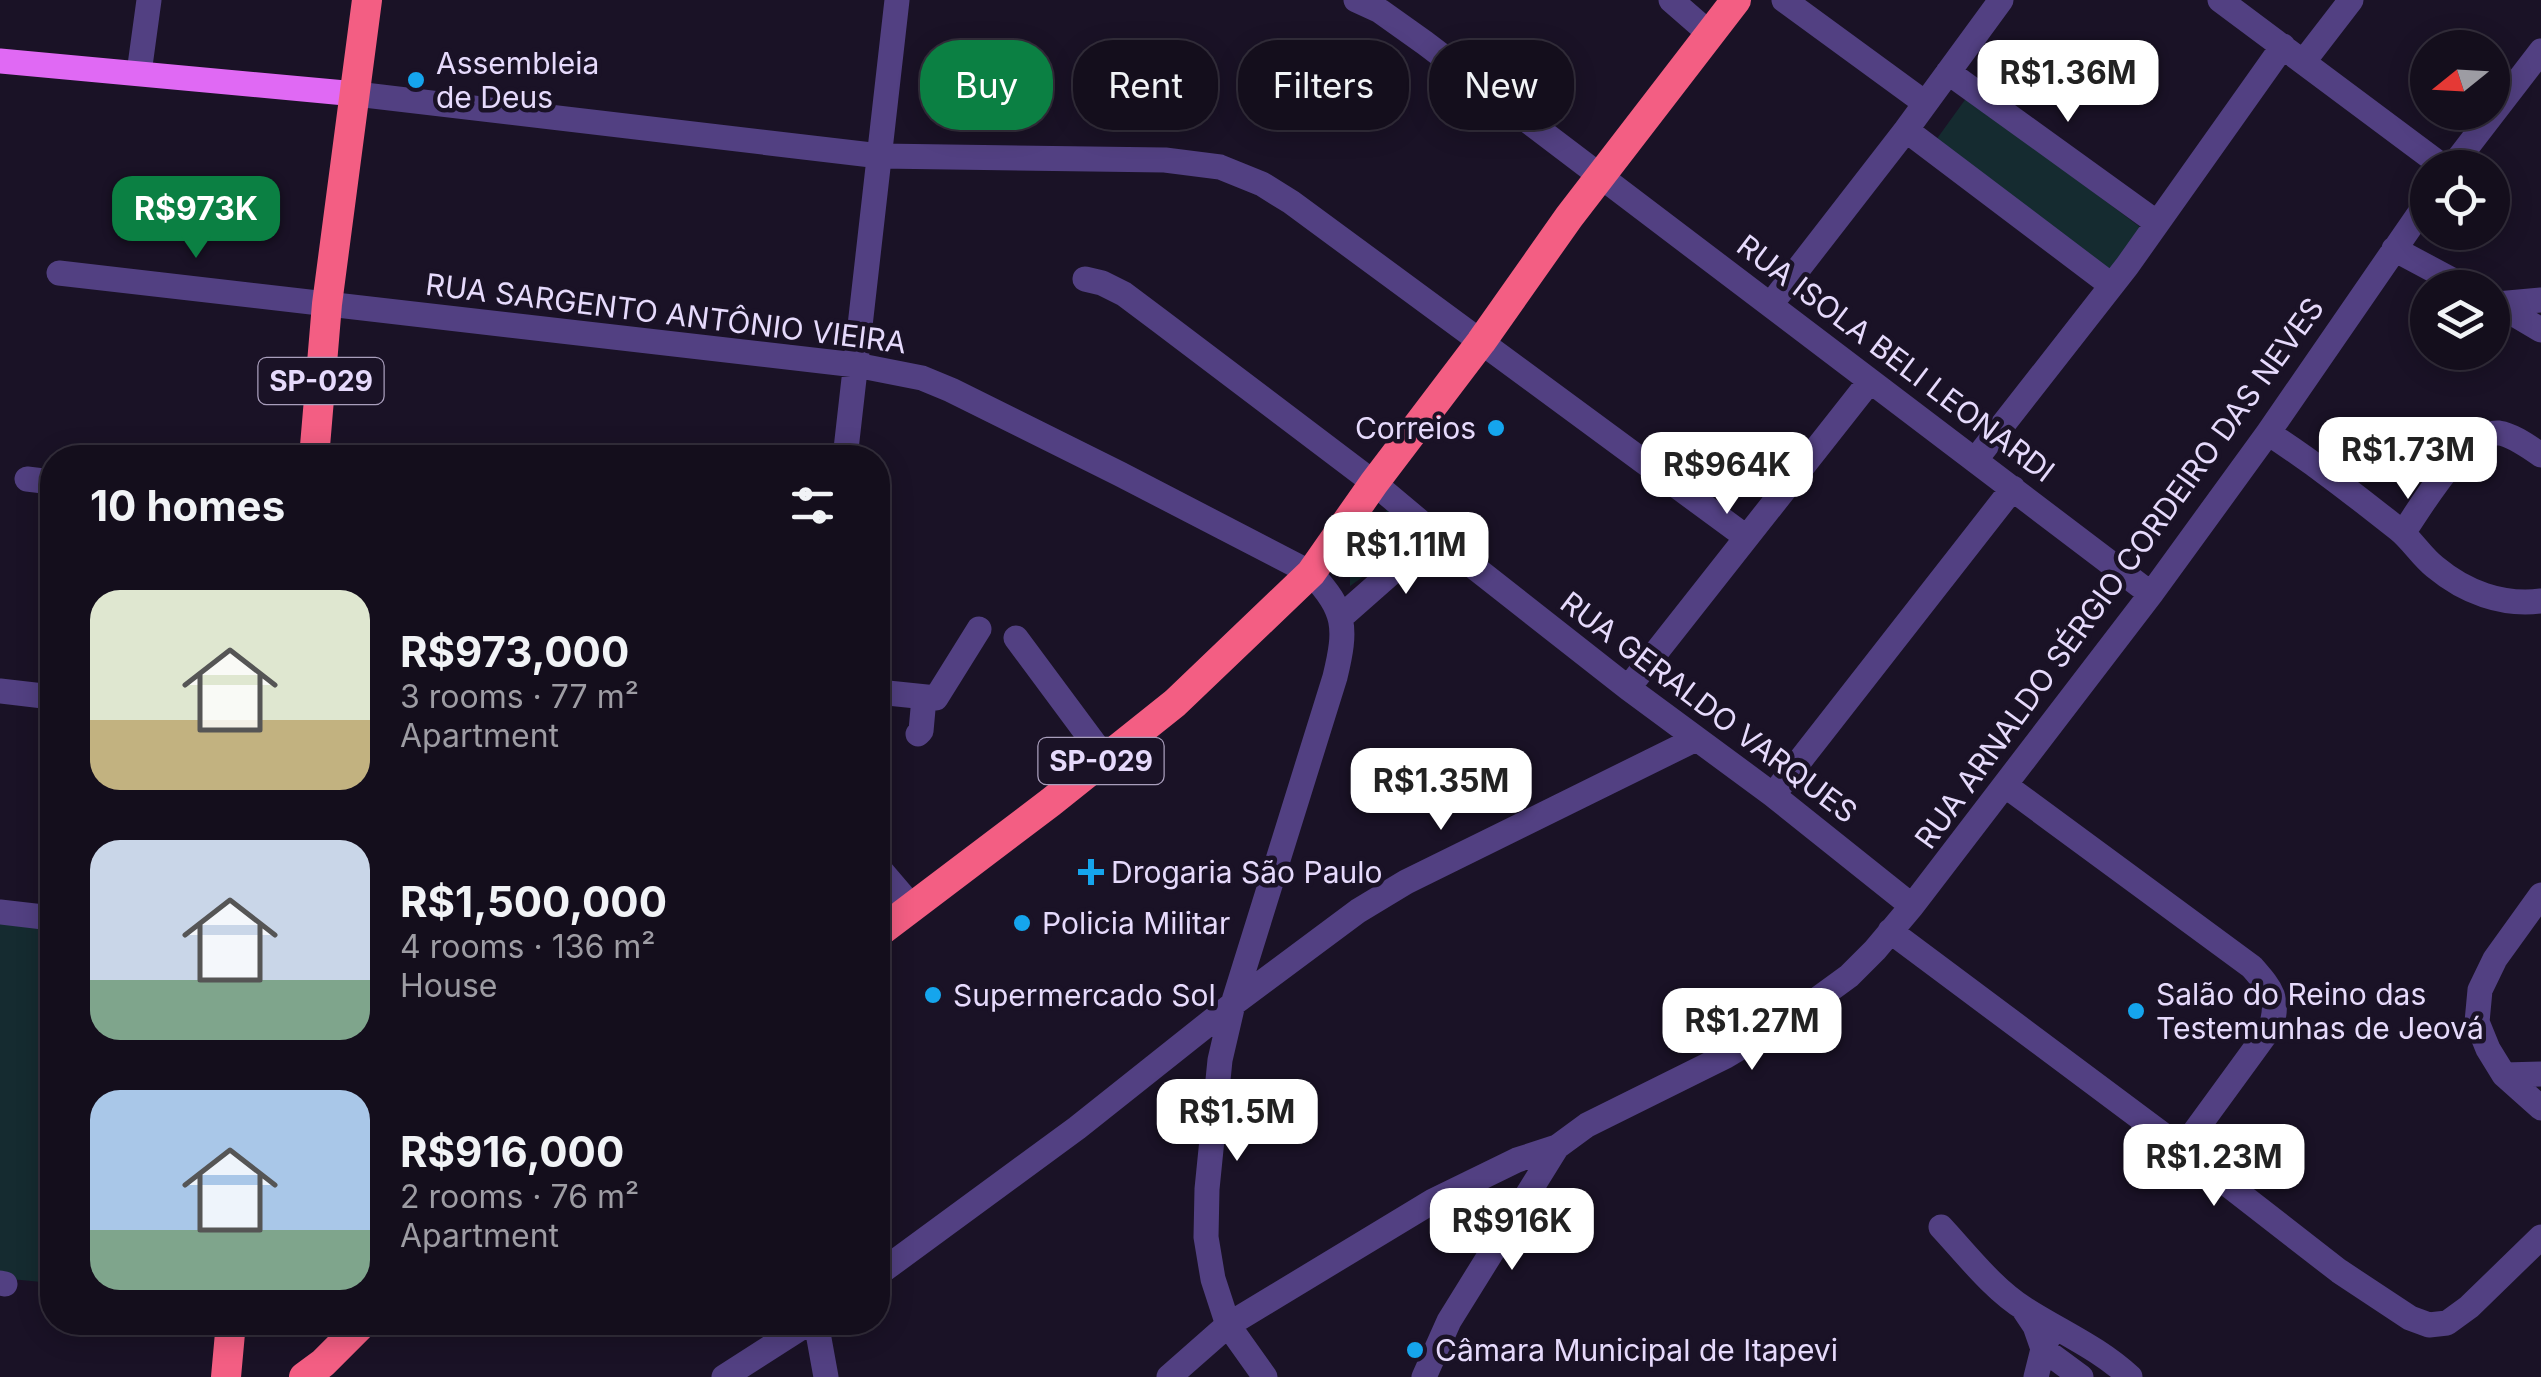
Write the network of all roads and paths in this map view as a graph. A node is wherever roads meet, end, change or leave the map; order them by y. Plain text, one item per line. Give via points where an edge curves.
1 (149, 0) edge
2 (367, 0) edge
3 (897, 0) edge
4 (1356, 0) edge
5 (1671, 0) edge
6 (1736, 0) edge
7 (1784, 0) edge
8 (2001, 0) edge
9 (2220, 0) edge
10 (2351, 0) edge
11 (1710, 34) junction
12 (2283, 46) junction
13 (2541, 51) edge
14 (0, 61) edge
15 (2304, 61) junction
16 (1948, 72) junction
17 (139, 73) junction
18 (356, 94) junction
19 (1925, 103) junction
20 (1906, 130) junction
21 (2424, 150) edge
22 (2462, 150) edge
23 (880, 156) junction
24 (1602, 176) junction
25 (2157, 223) junction
26 (2410, 226) edge
27 (2394, 249) junction
28 (2433, 270) edge
29 (59, 274) dead end
30 (1085, 279) dead end
31 (2111, 285) junction
32 (2541, 300) edge
33 (2510, 301) edge
34 (327, 304) junction
35 (1770, 304) junction
36 (2510, 311) edge
37 (2541, 330) edge
38 (1480, 342) junction
39 (856, 366) junction
40 (1870, 381) junction
41 (2268, 433) junction
42 (315, 445) edge
43 (847, 445) edge
44 (2541, 455) edge
45 (1976, 459) junction
46 (1374, 484) junction
47 (2014, 488) junction
48 (2403, 532) junction
49 (1434, 535) junction
50 (1746, 538) junction
51 (1311, 573) junction
52 (2151, 594) junction
53 (2541, 601) edge
54 (1342, 617) junction
55 (980, 629) dead end
56 (1016, 638) dead end
57 (1628, 688) junction
58 (0, 691) edge
59 (890, 694) edge
60 (40, 696) edge
61 (924, 698) junction
62 (918, 734) dead end
63 (1696, 740) junction
64 (1105, 758) junction
65 (2006, 786) junction
66 (1773, 795) junction
67 (890, 881) edge
68 (2541, 895) edge
69 (0, 899) edge
70 (40, 904) edge
71 (1912, 906) junction
72 (914, 908) junction
73 (0, 912) edge
74 (40, 917) edge
75 (890, 925) edge
76 (1890, 930) junction
77 (1232, 1004) junction
78 (2541, 1074) edge
79 (2504, 1075) junction
80 (2541, 1108) edge
81 (1558, 1147) junction
82 (2182, 1150) junction
83 (1941, 1227) dead end
84 (2541, 1237) edge
85 (890, 1265) edge
86 (2023, 1308) junction
87 (1228, 1324) junction
88 (2054, 1325) junction
89 (230, 1335) edge
90 (351, 1335) edge
91 (357, 1335) edge
92 (792, 1335) edge
93 (816, 1335) edge
94 (2043, 1349) junction
95 (226, 1377) edge
96 (304, 1377) edge
97 (333, 1377) edge
98 (724, 1377) edge
99 (826, 1377) edge
100 (1169, 1377) edge
101 (1264, 1377) edge
102 (1424, 1377) edge
103 (2036, 1377) edge
104 (2081, 1377) edge
105 (2130, 1377) edge

1 - 17 street
2 - 18 highway, SP-029
3 - 23 street
4 - 24 street, RUA ISOLA BELI LEONARDI via 1425,43
5 - 11 street
6 - 11 highway, SP-029
7 - 19 street
8 - 16 street
9 - 12 street
10 - 15 street
11 - 24 highway, SP-029
12 - 15 street
12 - 25 street
13 - 22 street
14 - 17 main road
15 - 21 street
16 - 19 street
16 - 25 street
17 - 18 main road
18 - 23 street
18 - 34 highway, SP-029
19 - 20 street
20 - 31 street
20 - 35 street
23 - 38 street via 1165,160 1220,167 1290,202
23 - 39 street
24 - 35 street, RUA ISOLA BELI LEONARDI
24 - 38 highway, SP-029
25 - 31 street
26 - 27 street, RUA ARNALDO SÉRGIO CORDEIRO DAS NEVES
27 - 28 street
27 - 41 street, RUA ARNALDO SÉRGIO CORDEIRO DAS NEVES
29 - 34 street, RUA SARGENTO ANTÔNIO VIEIRA
30 - 46 street, RUA GERALDO VARQUES via 1124,294
31 - 45 street
32 - 33 street
34 - 39 street, RUA SARGENTO ANTÔNIO VIEIRA
34 - 42 highway, SP-029
35 - 40 street, RUA ISOLA BELI LEONARDI
36 - 37 street
38 - 46 highway, SP-029
38 - 50 street
39 - 43 street
39 - 51 street, RUA SARGENTO ANTÔNIO VIEIRA via 922,378 963,396
40 - 45 street, RUA ISOLA BELI LEONARDI
40 - 50 street
41 - 48 street
41 - 52 street, RUA ARNALDO SÉRGIO CORDEIRO DAS NEVES
44 - 48 street via 2500,433 2487,435 2457,456
45 - 47 street, RUA ISOLA BELI LEONARDI
46 - 49 street, RUA GERALDO VARQUES
46 - 51 highway, SP-029
47 - 52 street, RUA ISOLA BELI LEONARDI
47 - 66 street
48 - 53 street via 2462,586 2489,598
49 - 54 street
49 - 57 street, RUA GERALDO VARQUES
50 - 57 street
51 - 54 street
51 - 64 highway, SP-029 via 1175,703
52 - 65 street, RUA ARNALDO SÉRGIO CORDEIRO DAS NEVES
54 - 77 street via 1335,677
55 - 61 street via 938,696
56 - 64 street
57 - 63 street, RUA GERALDO VARQUES
58 - 60 street
59 - 61 street
61 - 62 street
63 - 66 street, RUA GERALDO VARQUES
63 - 77 street via 1406,882
64 - 72 highway, SP-029
65 - 71 street, RUA ARNALDO SÉRGIO CORDEIRO DAS NEVES
65 - 82 street via 2270,988 2277,1008 2271,1028
66 - 71 street, RUA GERALDO VARQUES
67 - 72 street
68 - 79 street via 2480,990 2477,1022
69 - 70 street
71 - 76 street, RUA ARNALDO SÉRGIO CORDEIRO DAS NEVES
72 - 75 highway, SP-029
73 - 74 street
76 - 81 street, RUA ARNALDO SÉRGIO CORDEIRO DAS NEVES via 1848,976 1802,1011 1587,1125
76 - 82 street
77 - 85 street via 1078,1128
77 - 87 street via 1220,1060 1206,1237
78 - 79 street
79 - 80 street
81 - 87 street via 1433,1201
81 - 102 street via 1449,1321
82 - 84 street via 2339,1271 2430,1325 2447,1323 2469,1307
83 - 86 street
86 - 88 street
86 - 94 street
87 - 100 street
87 - 101 street
88 - 94 street
88 - 105 street
89 - 95 highway
90 - 96 highway
91 - 97 highway
92 - 98 street
93 - 99 street
94 - 103 street
94 - 104 street

